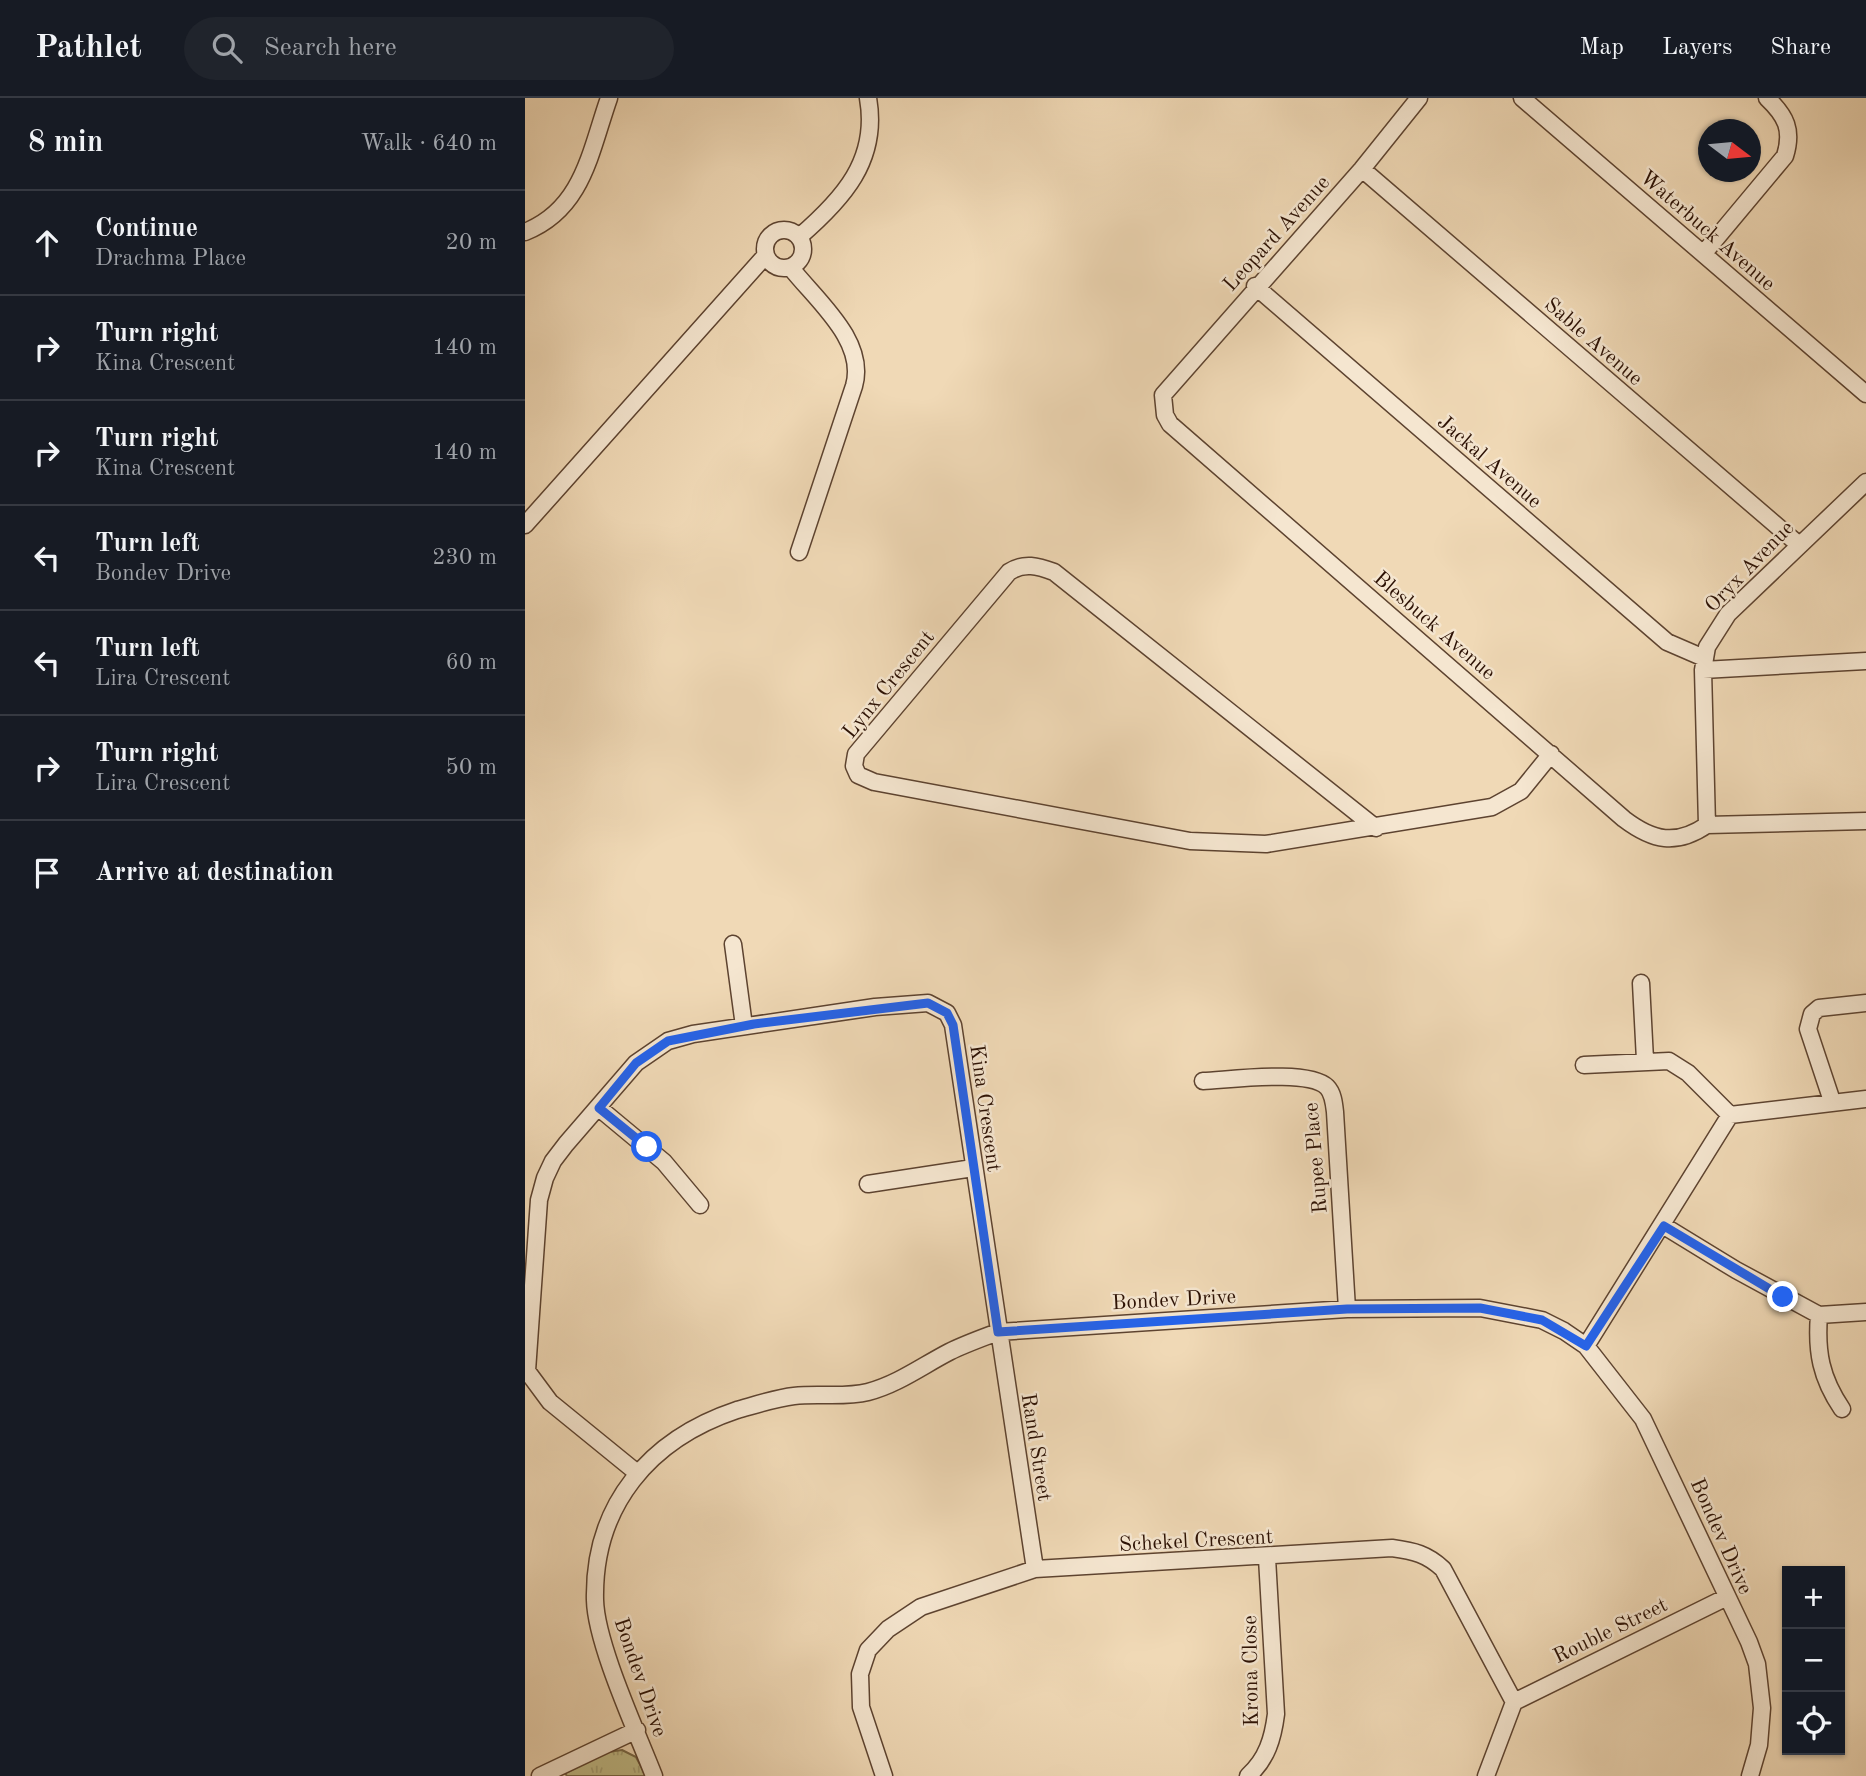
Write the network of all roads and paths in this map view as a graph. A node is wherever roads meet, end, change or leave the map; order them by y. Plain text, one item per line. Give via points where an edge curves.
1 (608, 98) edge
2 (867, 98) edge
3 (1419, 98) edge
4 (1523, 98) edge
5 (1767, 98) edge
6 (1361, 169) junction
7 (525, 232) edge
8 (799, 237) junction
9 (1704, 253) junction
10 (765, 256) junction
11 (791, 268) junction
12 (1255, 286) junction
13 (1866, 394) edge
14 (1163, 395) joint
15 (1866, 482) edge
16 (525, 525) edge
17 (1798, 544) junction
18 (799, 552) dead end
19 (1866, 661) edge
20 (1703, 664) junction
21 (1551, 754) junction
22 (1866, 821) edge
23 (1707, 825) junction
24 (1376, 828) junction
25 (733, 944) dead end
26 (1641, 983) dead end
27 (1866, 1003) edge
28 (744, 1026) junction
29 (1645, 1060) junction
30 (1584, 1065) dead end
31 (1203, 1080) dead end
32 (1866, 1099) edge
33 (1832, 1101) junction
34 (599, 1108) junction
35 (1730, 1115) junction
36 (973, 1168) junction
37 (868, 1184) dead end
38 (700, 1205) dead end
39 (1664, 1226) junction
40 (1347, 1309) junction
41 (1866, 1312) edge
42 (1819, 1315) junction
43 (998, 1332) junction
44 (1586, 1346) junction
45 (526, 1371) edge
46 (1842, 1409) dead end
47 (636, 1472) junction
48 (1268, 1558) junction
49 (1035, 1569) junction
50 (1725, 1598) junction
51 (1514, 1702) junction
52 (637, 1730) junction
53 (540, 1776) edge
54 (654, 1776) edge
55 (884, 1776) edge
56 (1248, 1776) edge
57 (1486, 1776) edge
58 (1750, 1776) edge

1 - 7 street via 570,199 555,217
2 - 8 street via 870,135 862,166 839,200
3 - 6 street, Leopard Avenue
4 - 9 street, Waterbuck Avenue
5 - 9 street via 1787,122 1785,156
6 - 12 street, Leopard Avenue
6 - 17 street, Sable Avenue
8 - 10 street via 787,230 774,232 765,242
8 - 11 street via 803,255
9 - 13 street, Waterbuck Avenue
10 - 11 street via 778,268
10 - 16 street
11 - 18 street via 849,340 857,364 854,386
12 - 14 street, Leopard Avenue
12 - 20 street, Jackal Avenue via 1667,642
14 - 21 street, Blesbuck Avenue via 1170,424
15 - 17 street, Oryx Avenue
17 - 20 street, Oryx Avenue via 1728,614 1713,633
19 - 20 street
20 - 23 street, Oryx Avenue
21 - 23 street, Blesbuck Avenue via 1641,832 1679,840
21 - 24 street, Lynx Crescent via 1521,791 1504,803
22 - 23 street
24 - 24 street, Lynx Crescent via 1054,572 1039,566 1009,572 856,754 854,766 858,775 874,782 1190,841 1266,844
25 - 28 street
26 - 29 street
27 - 33 street via 1819,1008 1809,1018 1808,1029
28 - 34 street, Kina Crescent via 693,1034 653,1049
28 - 36 street, Kina Crescent via 912,1002 938,1007 953,1025
29 - 30 street
29 - 35 street via 1669,1060 1678,1065
31 - 40 street, Rupee Place via 1288,1077 1321,1082 1329,1088 1335,1112
32 - 33 street
33 - 35 street
34 - 38 street via 664,1161
34 - 45 street, Kina Crescent via 553,1161 545,1178 539,1200
35 - 39 street
36 - 37 street
36 - 43 street, Kina Crescent
39 - 42 street
39 - 44 street
40 - 43 street, Bondev Drive
40 - 44 street, Bondev Drive via 1499,1309 1542,1320
41 - 42 street
42 - 46 street via 1822,1374
43 - 47 street, Bondev Drive via 949,1352 907,1378 867,1392 792,1396 709,1421
43 - 49 street, Rand Street
44 - 50 street, Bondev Drive via 1643,1419
45 - 47 street, Kina Crescent via 550,1402
47 - 52 street, Bondev Drive via 604,1534 595,1601 603,1642
48 - 49 street, Schekel Crescent
48 - 51 street, Schekel Crescent via 1392,1548 1430,1557 1443,1569
48 - 56 street, Krona Close via 1276,1714 1267,1751
49 - 55 street, Schekel Crescent via 921,1607 888,1629 868,1650 860,1674 861,1707
50 - 51 street, Rouble Street
50 - 58 street, Bondev Drive via 1749,1642 1760,1686 1759,1745
51 - 57 street
52 - 53 street
52 - 54 street, Bondev Drive

